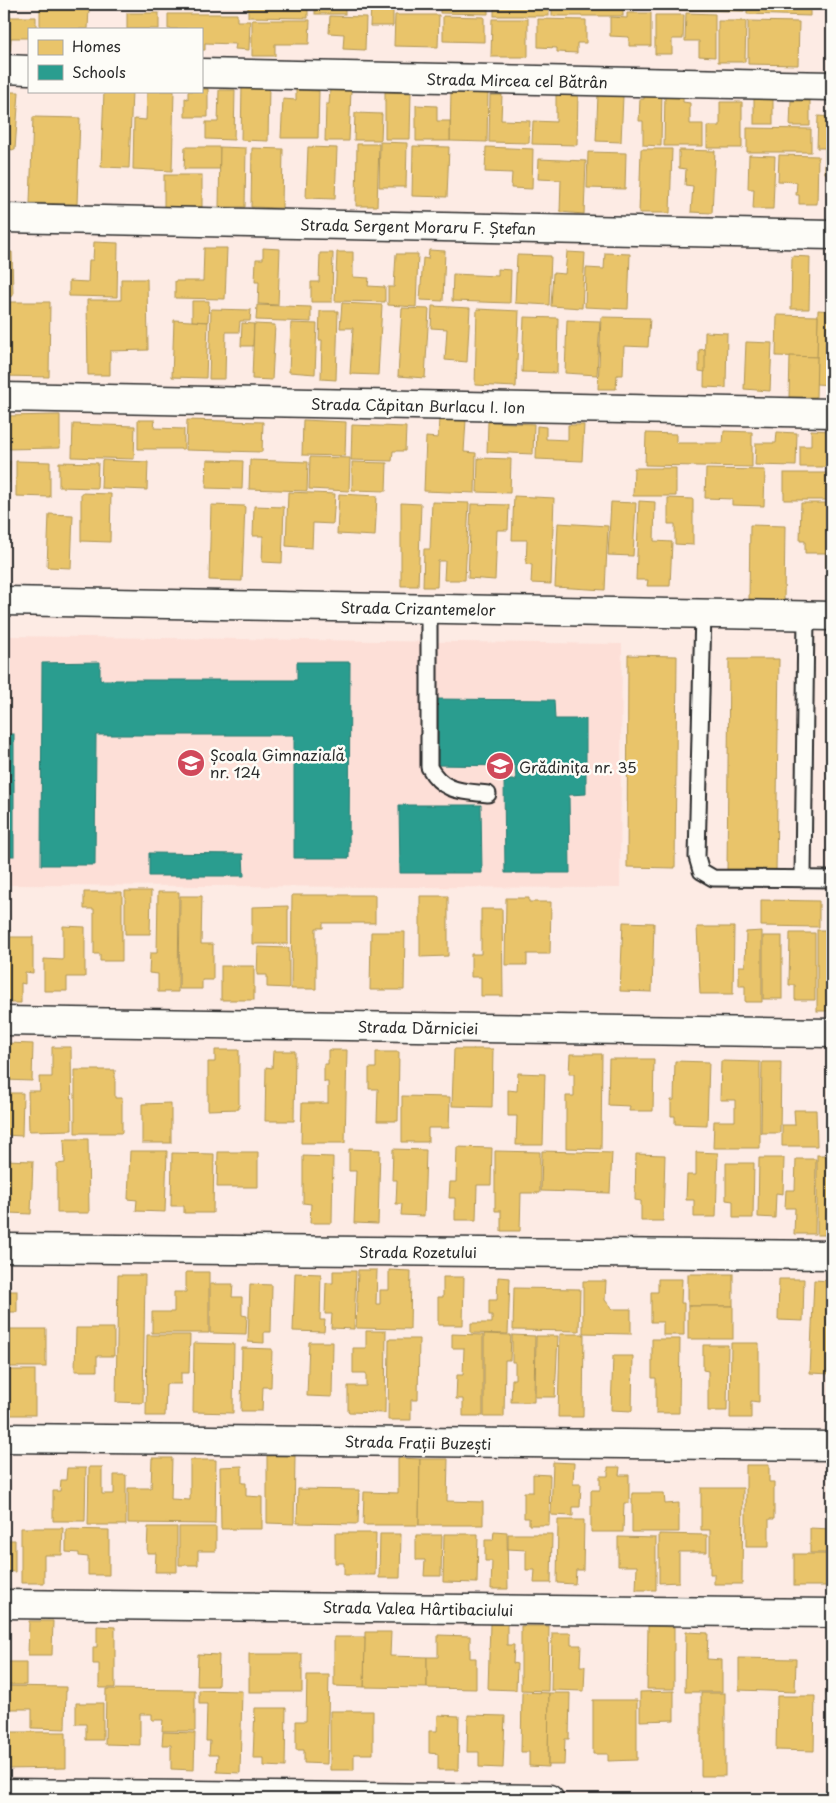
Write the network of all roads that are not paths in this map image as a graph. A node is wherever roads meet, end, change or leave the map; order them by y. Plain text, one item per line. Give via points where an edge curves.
1 (4, 69) edge
2 (28, 70) edge
3 (202, 74) edge
4 (832, 86) edge
5 (4, 218) edge
6 (832, 235) edge
7 (4, 397) edge
8 (832, 413) edge
9 (4, 601) edge
10 (429, 608) junction
11 (703, 613) junction
12 (819, 616) edge
13 (488, 794) dead end
14 (803, 879) junction
15 (832, 879) edge
16 (4, 1021) edge
17 (832, 1033) edge
18 (4, 1248) edge
19 (832, 1255) edge
20 (4, 1438) edge
21 (832, 1446) edge
22 (4, 1604) edge
23 (832, 1613) edge
24 (4, 1794) edge
25 (549, 1799) edge

1 - 2 street
3 - 4 street, Strada Mircea cel Bătrân
5 - 6 street, Strada Sergent Moraru F. Ștefan
7 - 8 street, Strada Căpitan Burlacu I. Ion
9 - 10 street, Strada Crizantemelor
10 - 11 street, Strada Crizantemelor
10 - 13 lane via 429,767 435,778 452,790
11 - 12 street, Strada Crizantemelor
11 - 14 lane via 697,857 701,872 713,878
12 - 14 lane
14 - 15 lane
16 - 17 street, Strada Dărniciei
18 - 19 street, Strada Rozetului
20 - 21 street, Strada Frații Buzești
22 - 23 street, Strada Valea Hârtibaciului
24 - 25 street

